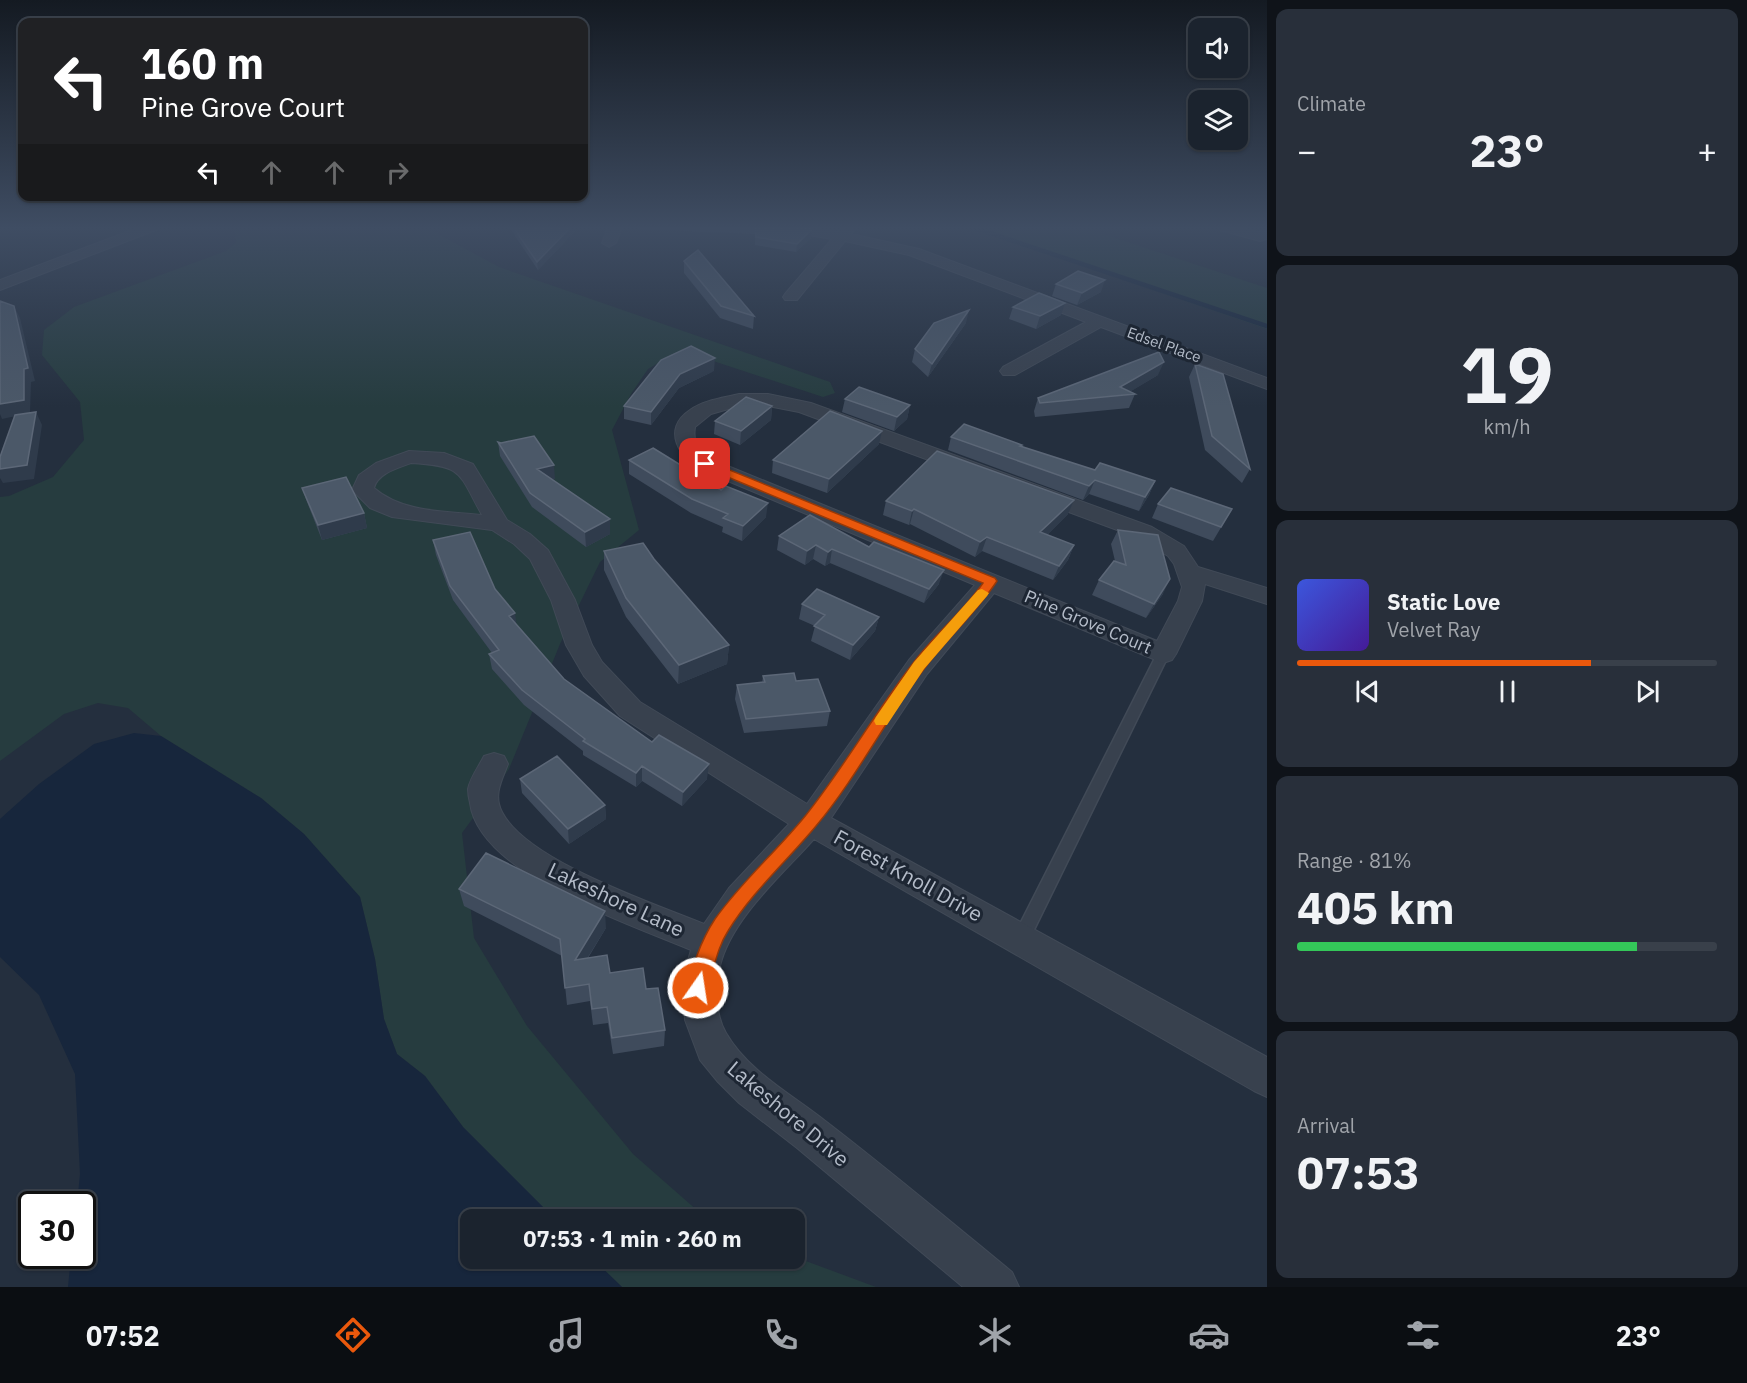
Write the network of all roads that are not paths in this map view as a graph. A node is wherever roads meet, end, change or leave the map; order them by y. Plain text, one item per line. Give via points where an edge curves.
1 (799, 287) edge
2 (1009, 287) edge
3 (791, 297) dead end
4 (1100, 321) junction
5 (1009, 371) dead end
6 (1267, 384) edge
7 (498, 524) junction
8 (1188, 572) junction
9 (990, 581) junction
10 (1267, 596) edge
11 (1162, 654) junction
12 (494, 764) dead end
13 (810, 821) junction
14 (1021, 939) junction
15 (712, 943) junction
16 (1267, 1078) edge
17 (997, 1287) edge

1 - 3 street
2 - 4 street, Edsel Place
4 - 5 street
4 - 6 street, Edsel Place
7 - 7 street, Forest Knoll Drive via 466,468 444,459 409,457 366,478 363,490 378,503 400,512
7 - 13 street, Forest Knoll Drive via 540,555 593,669 630,709
8 - 9 street, Pine Grove Court via 1176,551 1122,522 804,407 768,400 739,400 704,410 688,421 684,439 694,456 705,464
8 - 10 street
8 - 11 street, Pine Grove Court via 1194,587 1190,601
9 - 11 street, Pine Grove Court
9 - 13 street, Lakeshore Drive via 977,602 919,666
11 - 14 lane
12 - 15 street, Lakeshore Lane via 481,791 486,812 497,832 522,854 563,880
13 - 14 street, Forest Knoll Drive
13 - 15 street, Lakeshore Drive via 750,887
14 - 16 street, Forest Knoll Drive
15 - 17 street, Lakeshore Drive via 698,988 703,1025 720,1057 744,1083

